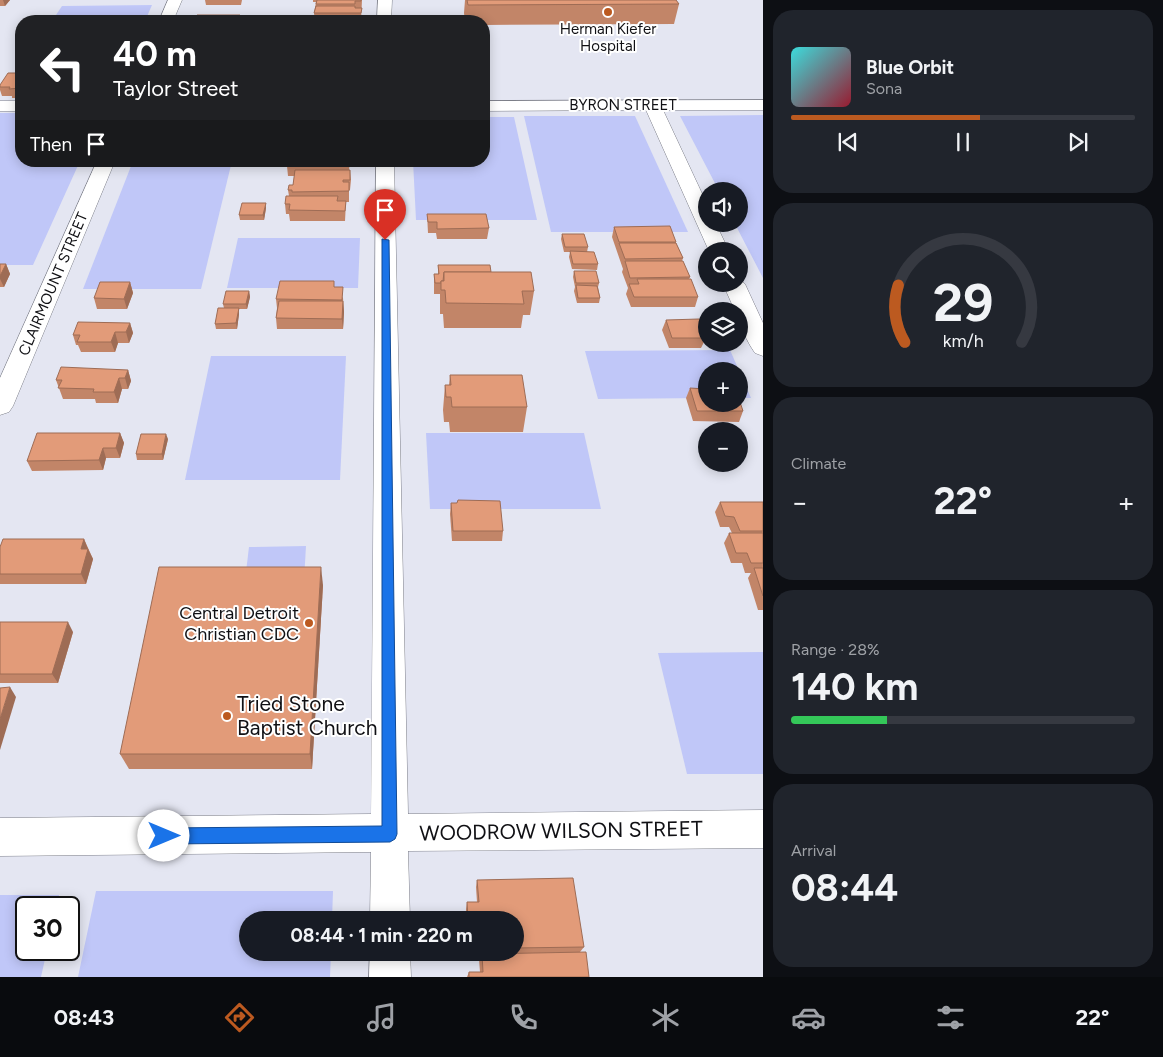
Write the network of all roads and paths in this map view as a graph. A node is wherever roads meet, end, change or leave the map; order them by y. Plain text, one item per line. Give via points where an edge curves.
1 (175, 0) edge
2 (385, 0) edge
3 (169, 15) edge
4 (384, 15) edge
5 (652, 105) junction
6 (763, 105) edge
7 (0, 106) edge
8 (15, 106) edge
9 (490, 106) edge
10 (103, 167) edge
11 (385, 167) edge
12 (715, 242) edge
13 (738, 292) edge
14 (763, 348) edge
15 (0, 406) edge
16 (763, 829) edge
17 (390, 834) junction
18 (0, 837) edge
19 (390, 911) edge
20 (390, 961) edge
21 (390, 977) edge

1 - 3 street
2 - 4 street
5 - 6 street, BYRON STREET
5 - 9 street, BYRON STREET
5 - 12 street
7 - 8 street
10 - 15 street, CLAIRMOUNT STREET
11 - 17 street
13 - 14 street
16 - 17 street, WOODROW WILSON STREET
17 - 18 street, WOODROW WILSON STREET
17 - 19 street
20 - 21 street

